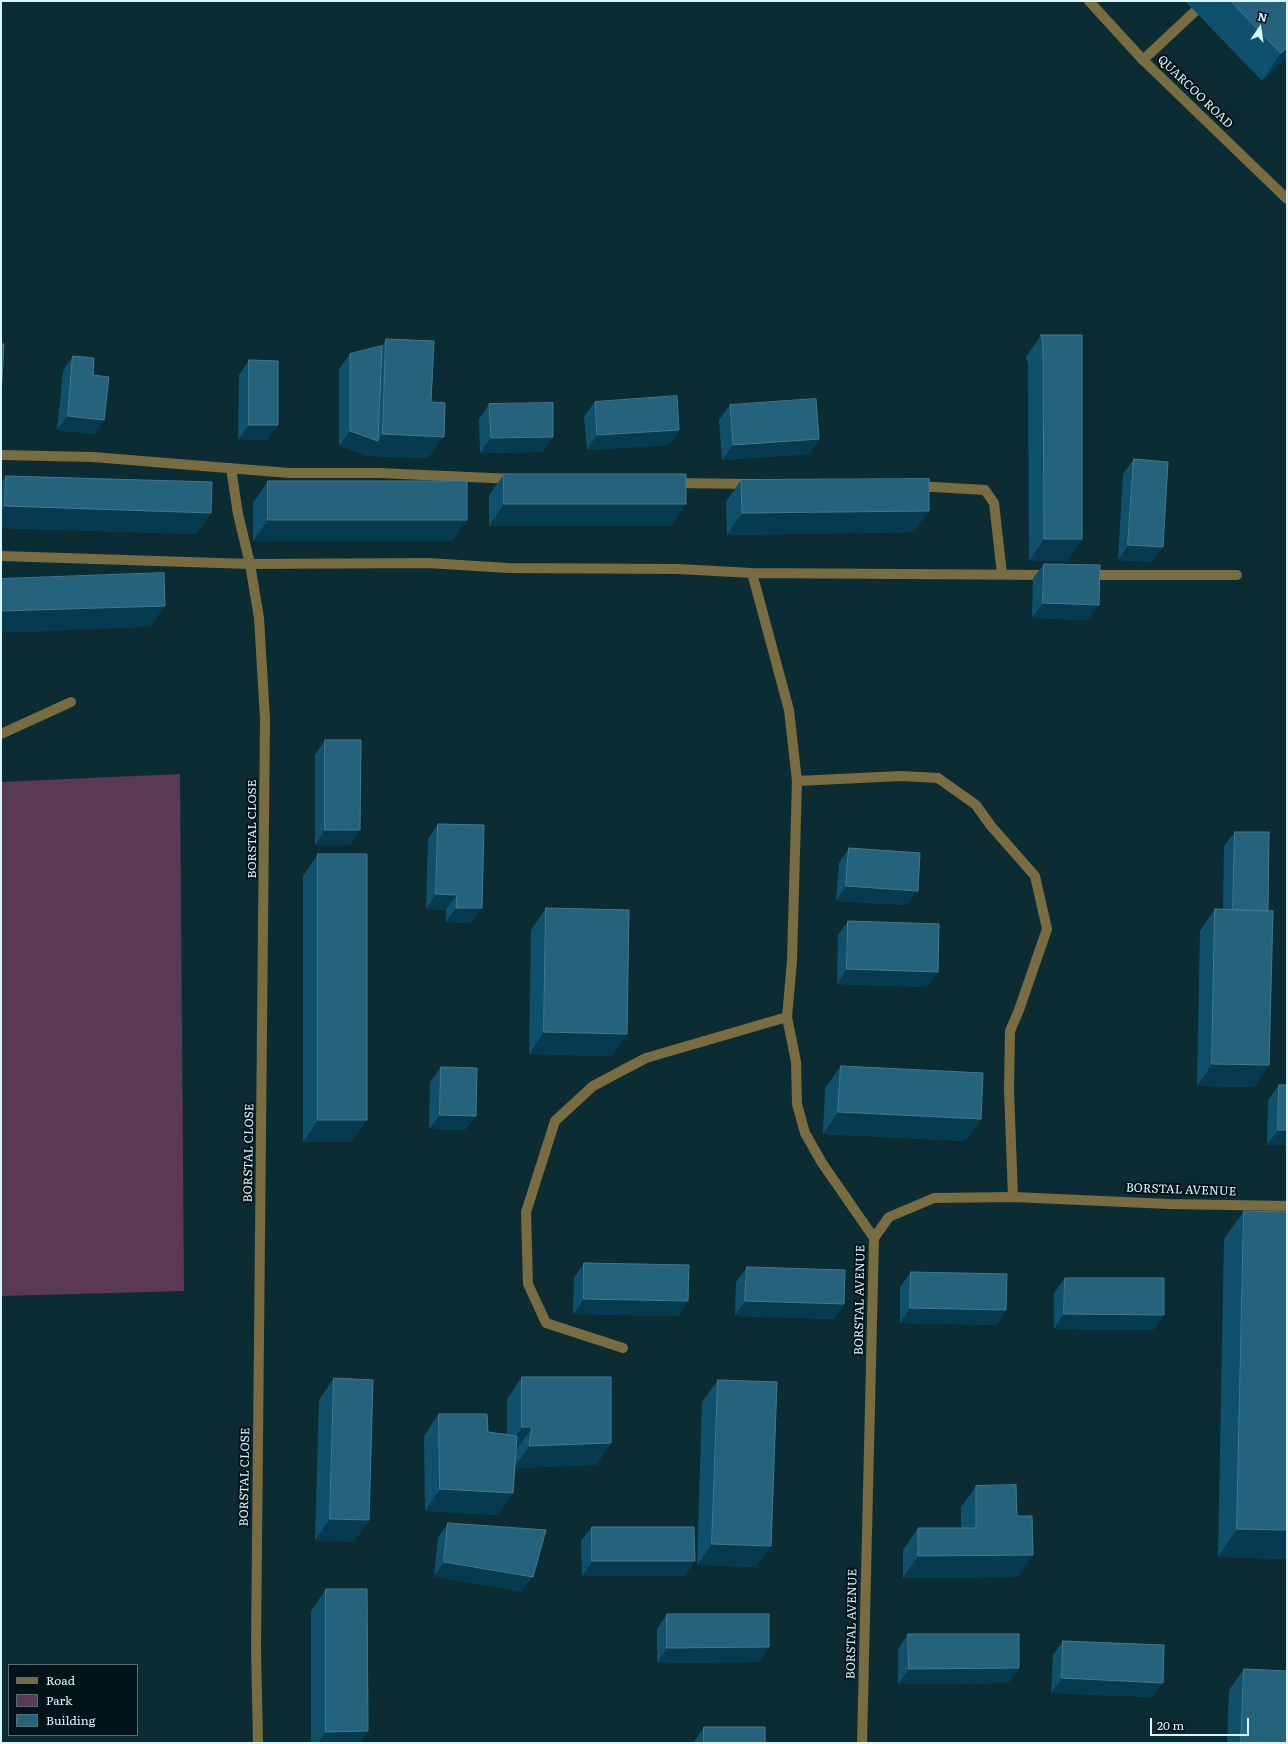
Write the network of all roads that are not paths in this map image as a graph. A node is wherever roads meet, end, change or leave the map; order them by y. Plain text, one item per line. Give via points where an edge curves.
1 (1089, 1) edge
2 (1206, 1) edge
3 (1143, 60) junction
4 (1287, 199) edge
5 (1, 455) edge
6 (231, 468) junction
7 (519, 480) edge
8 (661, 483) edge
9 (764, 484) edge
10 (906, 485) edge
11 (1, 556) edge
12 (250, 564) junction
13 (752, 573) junction
14 (1002, 574) junction
15 (1057, 575) edge
16 (1080, 575) edge
17 (1237, 576) dead end
18 (71, 702) dead end
19 (1, 734) edge
20 (797, 781) junction
21 (787, 1017) junction
22 (1013, 1197) junction
23 (1287, 1206) edge
24 (874, 1238) junction
25 (623, 1348) dead end
26 (258, 1743) edge
27 (862, 1743) edge

1 - 3 street, QUARCOO ROAD
2 - 3 street
3 - 4 street, QUARCOO ROAD
5 - 6 street via 93,457
6 - 7 street via 289,473 379,473
6 - 12 street, BORSTAL CLOSE via 238,514
8 - 9 street
10 - 14 street via 985,490 994,503
11 - 12 street
12 - 13 street via 428,563 508,568 678,569
12 - 26 street, BORSTAL CLOSE via 260,618 265,719 256,1647
13 - 14 street
13 - 20 street via 789,710
14 - 15 street
16 - 17 street
18 - 19 street
20 - 21 street via 792,961
20 - 22 street via 901,776 938,778 976,805 1035,876 1047,929 1010,1031 1009,1089
21 - 24 street via 796,1062 797,1104 805,1133 822,1163
21 - 25 street via 646,1058 593,1086 555,1121 526,1212 528,1284 546,1323
22 - 23 street, BORSTAL AVENUE
22 - 24 street, BORSTAL AVENUE via 934,1198 889,1217
24 - 27 street, BORSTAL AVENUE

